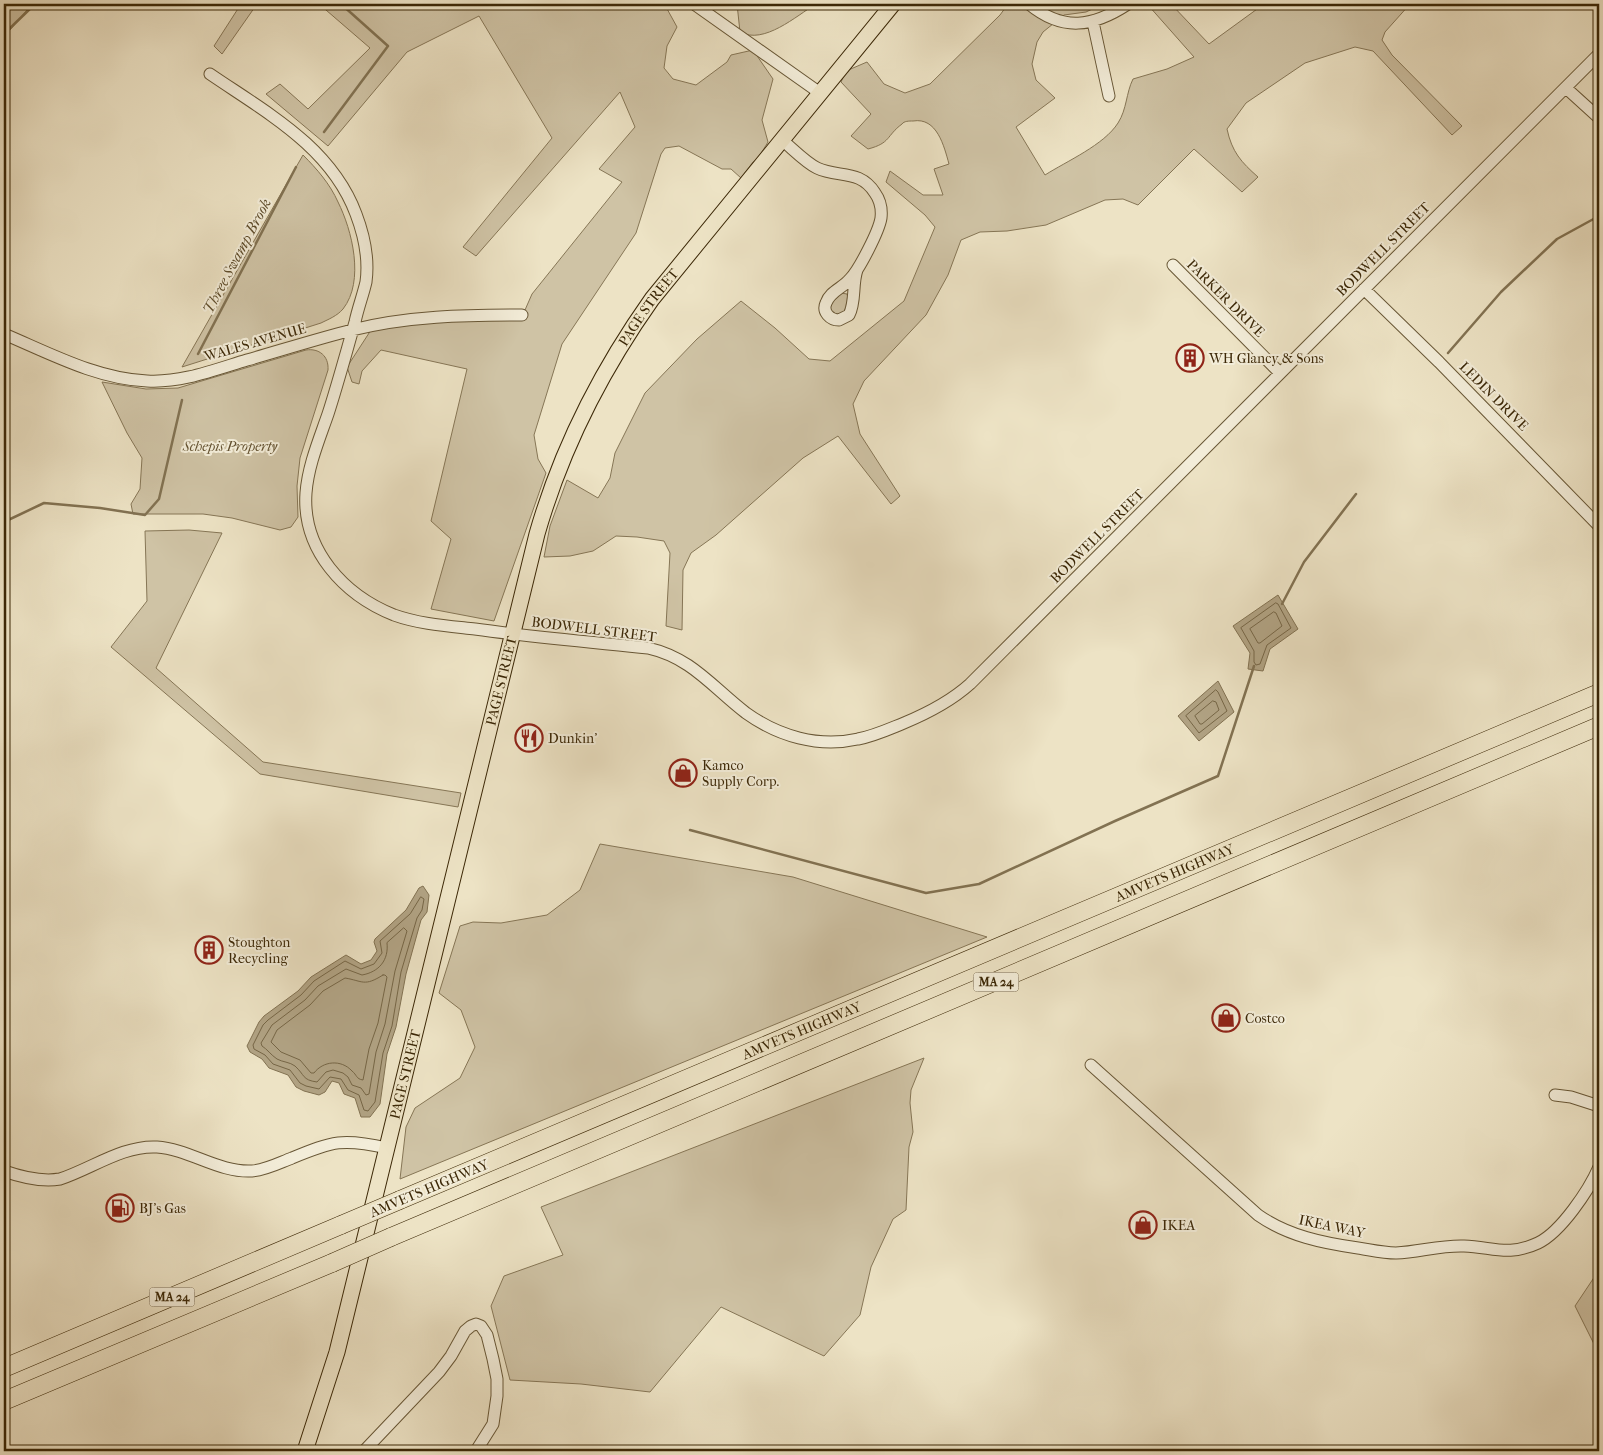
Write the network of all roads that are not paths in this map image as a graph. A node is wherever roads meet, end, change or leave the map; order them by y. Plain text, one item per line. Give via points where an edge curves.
1 (694, 4) edge
2 (893, 4) edge
3 (1029, 4) edge
4 (1128, 4) edge
5 (1092, 22) junction
6 (1599, 54) edge
7 (210, 74) dead end
8 (1566, 88) junction
9 (820, 93) junction
10 (1109, 96) dead end
11 (1599, 118) edge
12 (784, 137) junction
13 (1172, 265) dead end
14 (857, 270) junction
15 (838, 289) junction
16 (1364, 290) junction
17 (853, 300) junction
18 (522, 314) dead end
19 (352, 330) junction
20 (4, 334) edge
21 (1280, 373) junction
22 (1599, 526) edge
23 (512, 634) junction
24 (1599, 692) edge
25 (1599, 726) edge
26 (1091, 1065) dead end
27 (1555, 1095) dead end
28 (1595, 1105) edge
29 (1599, 1115) edge
30 (387, 1148) junction
31 (4, 1171) edge
32 (1598, 1172) edge
33 (4, 1368) edge
34 (4, 1401) edge
35 (304, 1451) edge
36 (364, 1451) edge
37 (476, 1451) edge

1 - 9 street
2 - 9 main road, PAGE STREET
3 - 5 street via 1057,21
4 - 5 street
5 - 10 street
6 - 8 street, BODWELL STREET
7 - 19 street, BODWELL STREET via 313,148 346,193 361,227 366,261 366,281
8 - 11 street
8 - 16 street, BODWELL STREET
9 - 12 main road, PAGE STREET
12 - 14 street via 815,167 862,180 872,187 880,202 880,225
12 - 23 main road, PAGE STREET via 652,299 599,383 568,446 547,500
13 - 21 street, PARKER DRIVE
14 - 15 street
14 - 17 street
15 - 17 street via 849,290
15 - 17 street via 825,305 831,318 846,318
16 - 21 street, BODWELL STREET
16 - 22 street, LEDIN DRIVE
18 - 19 street, WALES AVENUE via 428,317
19 - 20 street, WALES AVENUE via 203,374 156,381 125,379 97,372
19 - 23 street, BODWELL STREET via 307,479 307,520 315,544 336,576 361,597 395,615
21 - 23 street, BODWELL STREET via 970,684 939,707 874,735 836,742 791,736 756,720 694,668 672,655 648,648
23 - 30 main road, PAGE STREET
24 - 33 highway, AMVETS HIGHWAY / MA 24, bridge
25 - 34 highway, MA 24, bridge
26 - 32 street, IKEA WAY via 1258,1215 1283,1230 1318,1240 1394,1253 1451,1246 1519,1250 1555,1232
27 - 28 street
28 - 29 street
30 - 31 street via 359,1142 336,1142 267,1168 247,1171 154,1147 130,1151 60,1179 36,1179
30 - 35 main road, PAGE STREET via 337,1352
36 - 37 street via 439,1372 465,1332 476,1324 487,1336 497,1379 493,1424

